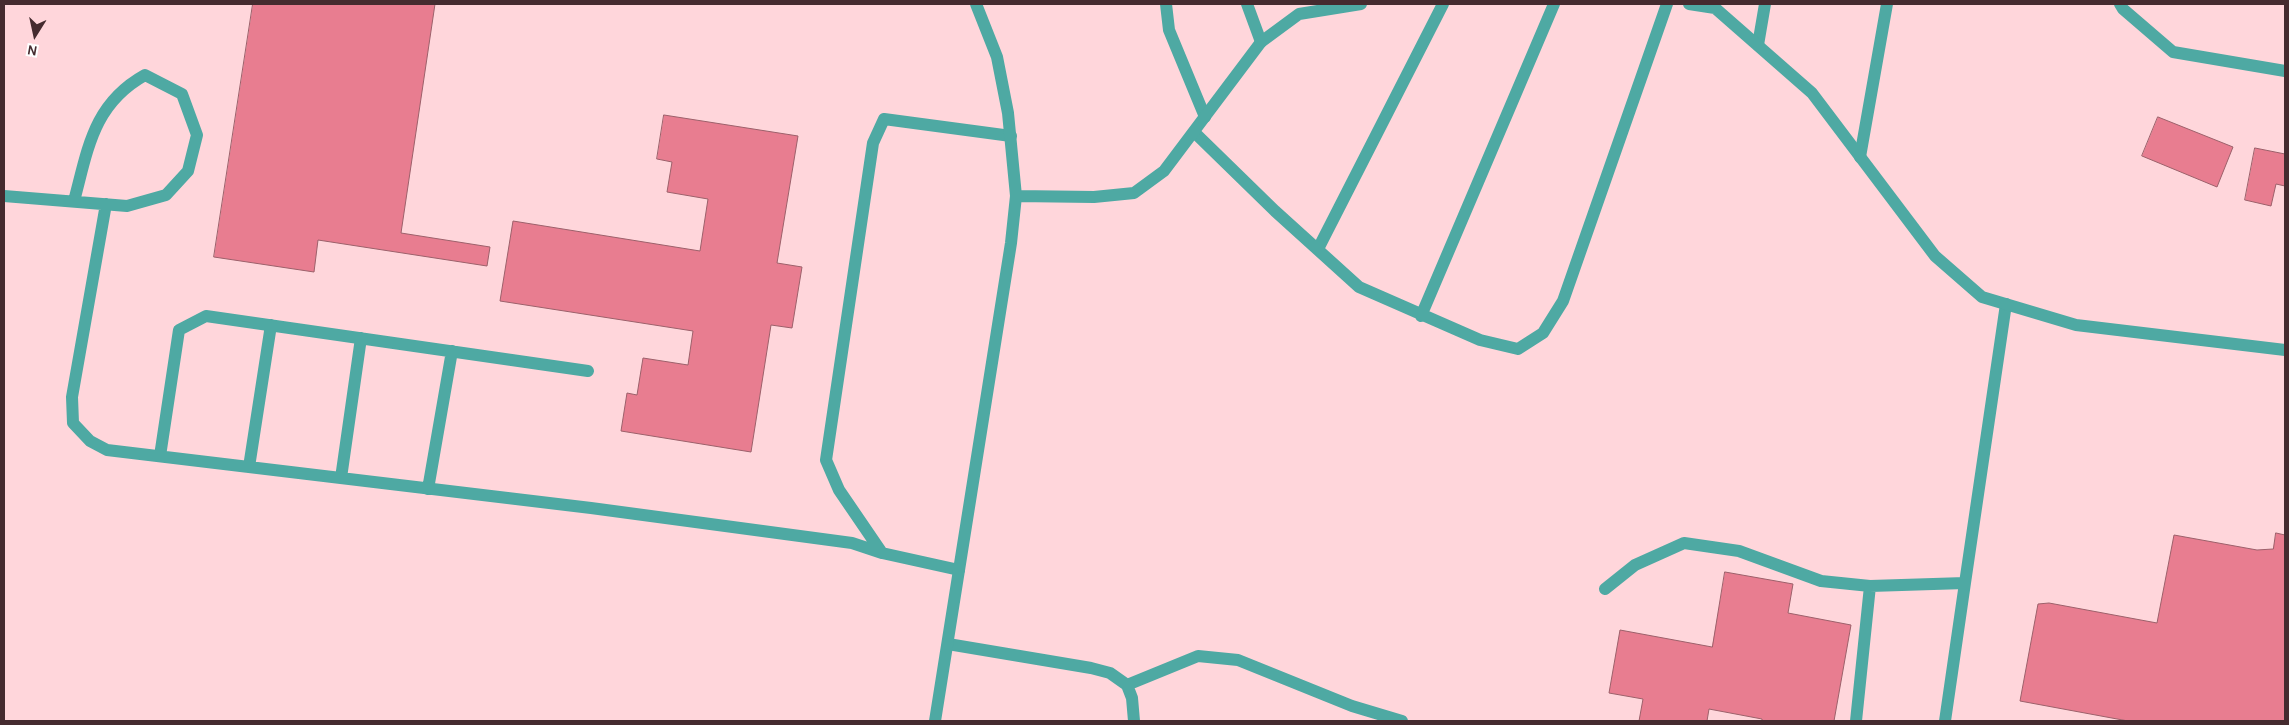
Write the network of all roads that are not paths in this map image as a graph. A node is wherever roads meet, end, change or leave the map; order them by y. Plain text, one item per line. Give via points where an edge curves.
1 (976, 4) edge
2 (1166, 4) edge
3 (1247, 4) edge
4 (1361, 4) edge
5 (1443, 4) edge
6 (1554, 4) edge
7 (1667, 4) edge
8 (1688, 4) edge
9 (1765, 4) edge
10 (1887, 4) edge
11 (2121, 6) edge
12 (1262, 42) junction
13 (1758, 46) junction
14 (2285, 72) edge
15 (1205, 117) junction
16 (1194, 132) junction
17 (1011, 136) junction
18 (1860, 157) junction
19 (4, 196) edge
20 (1016, 196) junction
21 (74, 201) junction
22 (106, 204) junction
23 (1318, 249) junction
24 (2006, 304) junction
25 (1421, 316) junction
26 (271, 325) junction
27 (361, 338) junction
28 (2285, 350) edge
29 (452, 351) junction
30 (588, 371) dead end
31 (160, 456) junction
32 (249, 467) junction
33 (341, 478) junction
34 (428, 489) junction
35 (882, 553) junction
36 (959, 570) junction
37 (1965, 583) junction
38 (1870, 586) junction
39 (1605, 589) dead end
40 (948, 644) junction
41 (1127, 685) junction
42 (935, 721) edge
43 (1134, 721) edge
44 (1402, 721) edge
45 (1856, 721) edge
46 (1945, 721) edge

1 - 17 street via 997,57
2 - 15 street via 1169,30
3 - 12 street
4 - 12 street via 1299,14
5 - 23 street
6 - 25 street
7 - 25 street via 1563,301 1543,333 1518,349 1480,340
8 - 13 street via 1715,8
9 - 13 street
10 - 18 street
11 - 14 street via 2173,52
12 - 15 street
13 - 18 street via 1812,93
15 - 16 street
16 - 20 street via 1164,171 1134,193 1094,197
16 - 23 street
17 - 20 street
17 - 35 street via 884,118 873,143 826,460 839,490
18 - 24 street via 1935,256 1982,298
19 - 21 street
20 - 36 street
21 - 22 street
21 - 22 street via 90,141 106,108 126,86 145,75 182,94 197,135 188,172 166,195 127,206
22 - 31 street via 72,397 73,423 90,442 107,450
23 - 25 street via 1359,287
24 - 28 street via 2076,325
24 - 37 street
26 - 27 street
26 - 31 street via 206,316 179,330
26 - 32 street
27 - 29 street
27 - 33 street
29 - 30 street
29 - 34 street
31 - 32 street
32 - 33 street
33 - 34 street
34 - 35 street via 842,542
35 - 36 street
36 - 40 street
37 - 38 street
37 - 46 street
38 - 39 street via 1822,581 1739,552 1684,544 1635,565
38 - 45 street
40 - 41 street via 1091,668 1110,673
40 - 42 street
41 - 43 street
41 - 44 street via 1198,656 1238,660 1352,706

